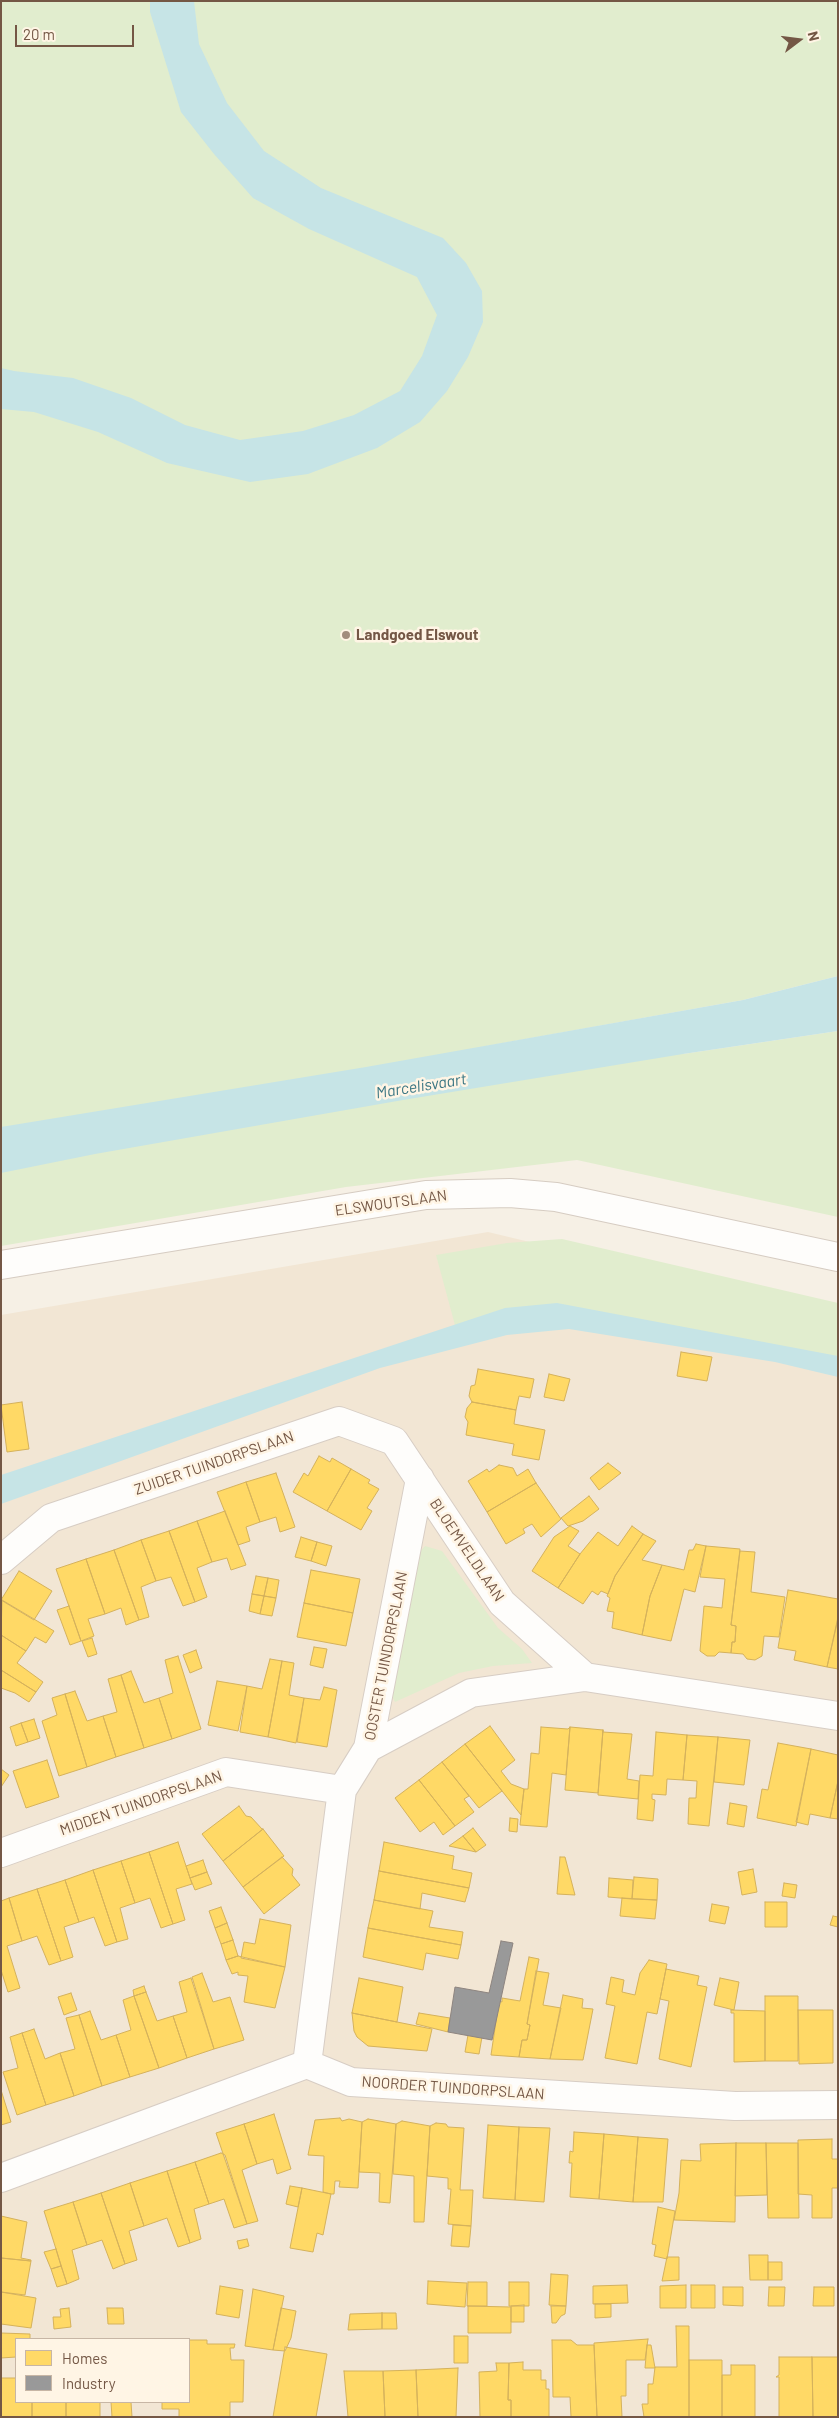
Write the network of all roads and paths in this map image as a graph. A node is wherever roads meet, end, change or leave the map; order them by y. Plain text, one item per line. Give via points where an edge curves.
1 (838, 1257) edge
2 (1, 1265) edge
3 (420, 1479) junction
4 (1, 1560) edge
5 (585, 1677) junction
6 (838, 1716) edge
7 (368, 1748) junction
8 (342, 1790) junction
9 (1, 1853) edge
10 (307, 2064) junction
11 (838, 2105) edge
12 (1, 2178) edge

1 - 2 street, ELSWOUTSLAAN via 556,1197 510,1193 426,1195
3 - 4 street, ZUIDER TUINDORPSLAAN via 394,1441 339,1421 51,1518
3 - 5 street, BLOEMVELDLAAN via 502,1603
3 - 7 street, OOSTER TUINDORPSLAAN
5 - 6 street
5 - 7 street via 471,1693
7 - 8 street, OOSTER TUINDORPSLAAN
8 - 9 street, MIDDEN TUINDORPSLAAN via 226,1772
8 - 10 street, OOSTER TUINDORPSLAAN
10 - 11 street, NOORDER TUINDORPSLAAN via 351,2082 734,2106
10 - 12 street

